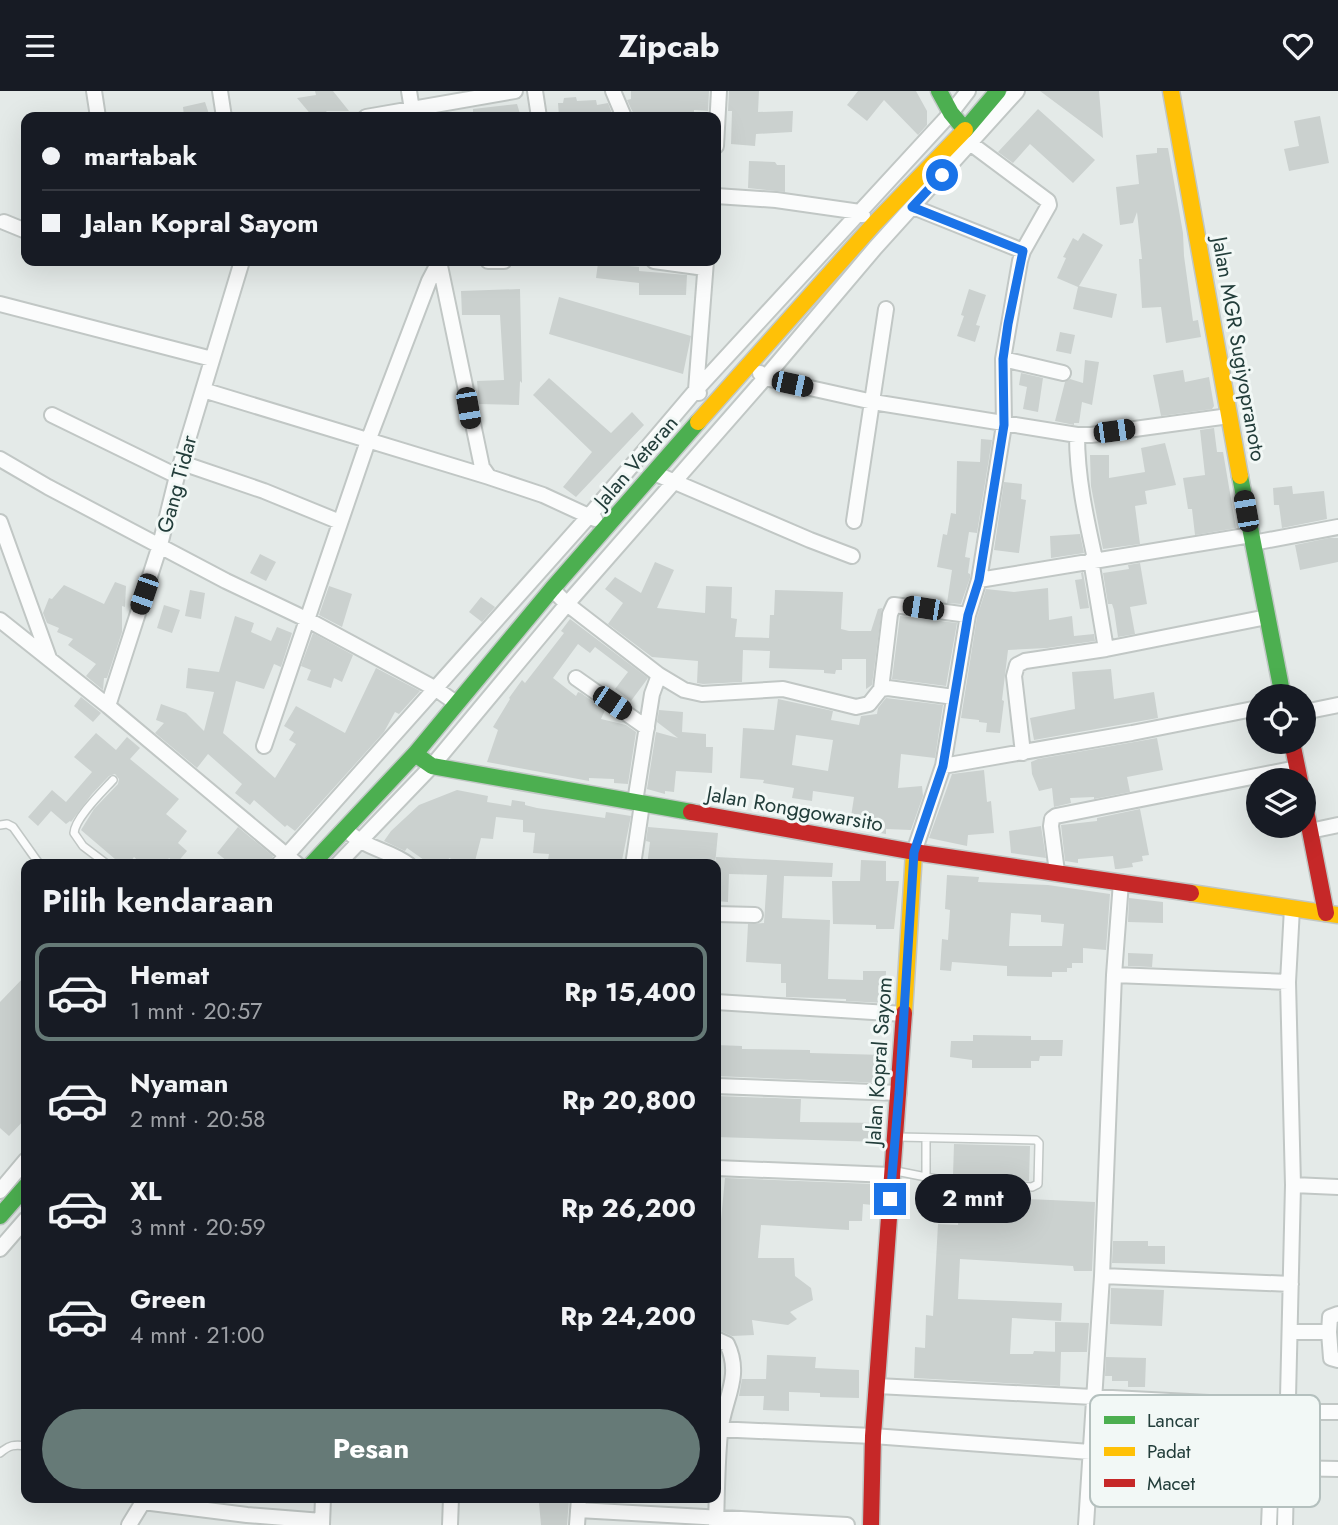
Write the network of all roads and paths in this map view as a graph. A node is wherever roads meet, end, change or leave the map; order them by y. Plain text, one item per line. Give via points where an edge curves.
1 (94, 91) edge
2 (220, 91) edge
3 (409, 91) edge
4 (515, 91) edge
5 (535, 91) edge
6 (613, 91) edge
7 (719, 91) edge
8 (939, 91) edge
9 (968, 91) edge
10 (998, 91) edge
11 (1017, 91) edge
12 (1171, 91) edge
13 (97, 112) edge
14 (223, 112) edge
15 (413, 112) edge
16 (418, 112) edge
17 (538, 112) edge
18 (622, 112) edge
19 (718, 112) edge
20 (951, 113) junction
21 (968, 136) junction
22 (721, 196) edge
23 (912, 207) junction
24 (860, 212) junction
25 (4, 222) dead end
26 (874, 224) junction
27 (21, 229) edge
28 (887, 235) junction
29 (1023, 251) junction
30 (240, 266) edge
31 (437, 266) edge
32 (440, 266) edge
33 (706, 266) edge
34 (0, 304) edge
35 (886, 309) dead end
36 (212, 359) junction
37 (1003, 359) junction
38 (750, 363) junction
39 (1063, 373) dead end
40 (765, 378) junction
41 (203, 390) junction
42 (696, 390) junction
43 (873, 402) junction
44 (714, 404) junction
45 (52, 415) dead end
46 (1229, 416) junction
47 (1004, 425) junction
48 (1077, 435) junction
49 (368, 441) junction
50 (0, 459) edge
51 (179, 470) junction
52 (654, 473) junction
53 (489, 477) junction
54 (675, 483) junction
55 (589, 516) junction
56 (0, 521) edge
57 (854, 521) dead end
58 (340, 522) junction
59 (608, 526) junction
60 (1338, 527) edge
61 (1252, 539) junction
62 (160, 545) junction
63 (852, 556) dead end
64 (1093, 560) junction
65 (979, 580) junction
66 (552, 589) junction
67 (567, 604) junction
68 (968, 615) junction
69 (1267, 617) junction
70 (0, 620) edge
71 (307, 620) junction
72 (1106, 649) junction
73 (50, 661) junction
74 (659, 675) junction
75 (576, 678) dead end
76 (1280, 684) edge
77 (436, 689) junction
78 (881, 689) junction
79 (954, 697) junction
80 (456, 703) junction
81 (1338, 705) edge
82 (108, 706) junction
83 (1246, 710) edge
84 (1316, 710) edge
85 (647, 728) junction
86 (264, 746) dead end
87 (1023, 753) junction
88 (415, 754) junction
89 (432, 766) junction
90 (943, 766) junction
91 (113, 780) dead end
92 (1246, 783) edge
93 (638, 803) junction
94 (0, 825) edge
95 (1338, 825) edge
96 (344, 829) junction
97 (1316, 830) edge
98 (1312, 838) edge
99 (358, 840) junction
100 (914, 852) junction
101 (36, 859) edge
102 (101, 859) edge
103 (281, 859) edge
104 (283, 859) edge
105 (316, 859) edge
106 (342, 859) edge
107 (400, 859) edge
108 (633, 859) edge
109 (1057, 872) junction
110 (1121, 882) junction
111 (1292, 908) junction
112 (721, 914) edge
113 (1332, 914) edge
114 (755, 915) dead end
115 (1114, 975) junction
116 (1288, 982) junction
117 (721, 1002) edge
118 (904, 1014) junction
119 (721, 1086) edge
120 (899, 1093) junction
121 (895, 1137) junction
122 (926, 1138) junction
123 (21, 1166) edge
124 (721, 1168) edge
125 (892, 1173) junction
126 (926, 1176) junction
127 (1293, 1185) junction
128 (1338, 1187) edge
129 (0, 1191) edge
130 (21, 1191) edge
131 (2, 1209) edge
132 (21, 1220) edge
133 (21, 1226) edge
134 (0, 1249) edge
135 (1102, 1276) junction
136 (1291, 1285) junction
137 (1338, 1314) edge
138 (1290, 1332) junction
139 (1329, 1332) junction
140 (721, 1341) edge
141 (1338, 1360) edge
142 (877, 1386) junction
143 (1093, 1395) edge
144 (1284, 1395) edge
145 (1090, 1398) edge
146 (1320, 1411) edge
147 (1338, 1412) edge
148 (721, 1420) edge
149 (721, 1429) edge
150 (873, 1436) junction
151 (21, 1445) edge
152 (1090, 1452) joint
153 (0, 1453) edge
154 (1320, 1469) edge
155 (1338, 1469) edge
156 (142, 1503) edge
157 (156, 1503) edge
158 (323, 1503) edge
159 (451, 1503) edge
160 (716, 1503) edge
161 (1271, 1507) edge
162 (1286, 1507) edge
163 (578, 1511) edge
164 (223, 1519) edge
165 (659, 1520) edge
166 (716, 1521) edge
167 (322, 1523) edge
168 (129, 1525) edge
169 (450, 1525) edge
170 (846, 1525) edge
171 (871, 1525) edge
172 (1086, 1525) edge
173 (1269, 1525) edge
174 (1286, 1525) edge

1 - 13 street
2 - 14 street
3 - 15 street
4 - 16 street
5 - 17 street
6 - 18 street
7 - 19 street
8 - 20 street
9 - 20 street
10 - 21 street, Jalan Veteran
11 - 21 street
12 - 46 street, Jalan MGR Sugiyopranoto
20 - 21 street
20 - 24 street
21 - 23 street
21 - 26 street, Jalan Veteran
21 - 29 street via 1048,201 1048,210
22 - 24 street
23 - 28 street
23 - 29 street
24 - 26 street
24 - 42 street
25 - 27 street
26 - 28 street
26 - 38 street, Jalan Veteran
28 - 40 street
29 - 37 street
30 - 36 street, Gang Tidar
31 - 49 street
32 - 53 street via 474,440
33 - 42 street
34 - 36 street
35 - 43 street
36 - 41 street, Gang Tidar
37 - 39 street
37 - 47 street
38 - 40 street
38 - 44 street, Jalan Veteran
40 - 43 street
40 - 54 street
41 - 49 street
41 - 51 street, Gang Tidar
42 - 44 street
42 - 55 street
43 - 47 street
43 - 57 street
44 - 52 street, Jalan Veteran
45 - 51 street
46 - 48 street
46 - 61 street, Jalan MGR Sugiyopranoto
47 - 48 street
47 - 65 street
48 - 64 street
49 - 53 street
49 - 58 street
50 - 62 street
51 - 58 street via 264,491
51 - 62 street, Gang Tidar
52 - 54 street
52 - 59 street, Jalan Veteran
53 - 55 street
54 - 63 street
54 - 67 street
55 - 59 street
55 - 77 street
56 - 73 street
58 - 71 street
59 - 66 street, Jalan Veteran
60 - 61 street
61 - 64 street
61 - 69 street, Jalan MGR Sugiyopranoto
62 - 71 street
62 - 82 street, Gang Tidar
64 - 65 street
64 - 72 street
65 - 68 street
66 - 67 street
66 - 80 street, Jalan Veteran
67 - 74 street
67 - 89 street
68 - 78 street via 894,605
68 - 79 street
69 - 72 street
69 - 76 street, Jalan MGR Sugiyopranoto
70 - 73 street
71 - 77 street
71 - 86 street
72 - 87 street via 1017,665 1014,676
73 - 82 street
74 - 78 street via 693,692 783,689 856,707 869,704
74 - 85 street
75 - 85 street
77 - 80 street
77 - 104 street
78 - 79 street
79 - 90 street
80 - 88 street, Jalan Veteran
81 - 84 street
82 - 103 street
83 - 87 street
85 - 93 street
87 - 90 street
88 - 89 street, Jalan Ronggowarsito
88 - 96 street, Jalan Veteran
89 - 93 street, Jalan Ronggowarsito
89 - 99 street
90 - 100 street
91 - 102 lane via 74,827 76,839
92 - 109 street via 1055,816 1051,826
93 - 100 street, Jalan Ronggowarsito
93 - 108 street
94 - 101 lane via 13,827
95 - 97 street
96 - 99 street
96 - 105 street, Jalan Veteran
98 - 113 street
99 - 106 street
99 - 107 street
100 - 109 street, Jalan Ronggowarsito
100 - 118 street, Jalan Kopral Sayom
109 - 110 street, Jalan Ronggowarsito
110 - 111 street, Jalan Ronggowarsito
110 - 115 street
111 - 113 street, Jalan Ronggowarsito
111 - 116 street
112 - 114 street
115 - 116 street
115 - 135 street
116 - 127 street
117 - 118 street
118 - 120 street, Jalan Kopral Sayom
119 - 120 street
120 - 121 street, Jalan Kopral Sayom
121 - 122 lane
121 - 125 street, Jalan Kopral Sayom
122 - 126 lane
122 - 126 lane via 1032,1139 1039,1143 1035,1187
123 - 129 street
124 - 125 street
125 - 126 lane
125 - 142 street, Jalan Kopral Sayom
127 - 128 street
127 - 136 street
130 - 131 street
131 - 132 street
133 - 134 street
135 - 136 street
135 - 143 street
136 - 138 street
137 - 139 street via 1330,1317
138 - 139 street
138 - 144 street
139 - 141 street via 1329,1354
140 - 148 street via 734,1357 732,1387
142 - 145 street
142 - 150 street, Jalan Kopral Sayom
146 - 147 street
149 - 150 street
150 - 152 street
150 - 171 street, Jalan Kopral Sayom
151 - 153 lane
152 - 172 street
154 - 155 street
156 - 168 street
157 - 164 street
158 - 167 street
159 - 169 street
160 - 166 street
161 - 173 street
162 - 174 street
163 - 165 street
164 - 167 street
165 - 166 street
166 - 170 street

